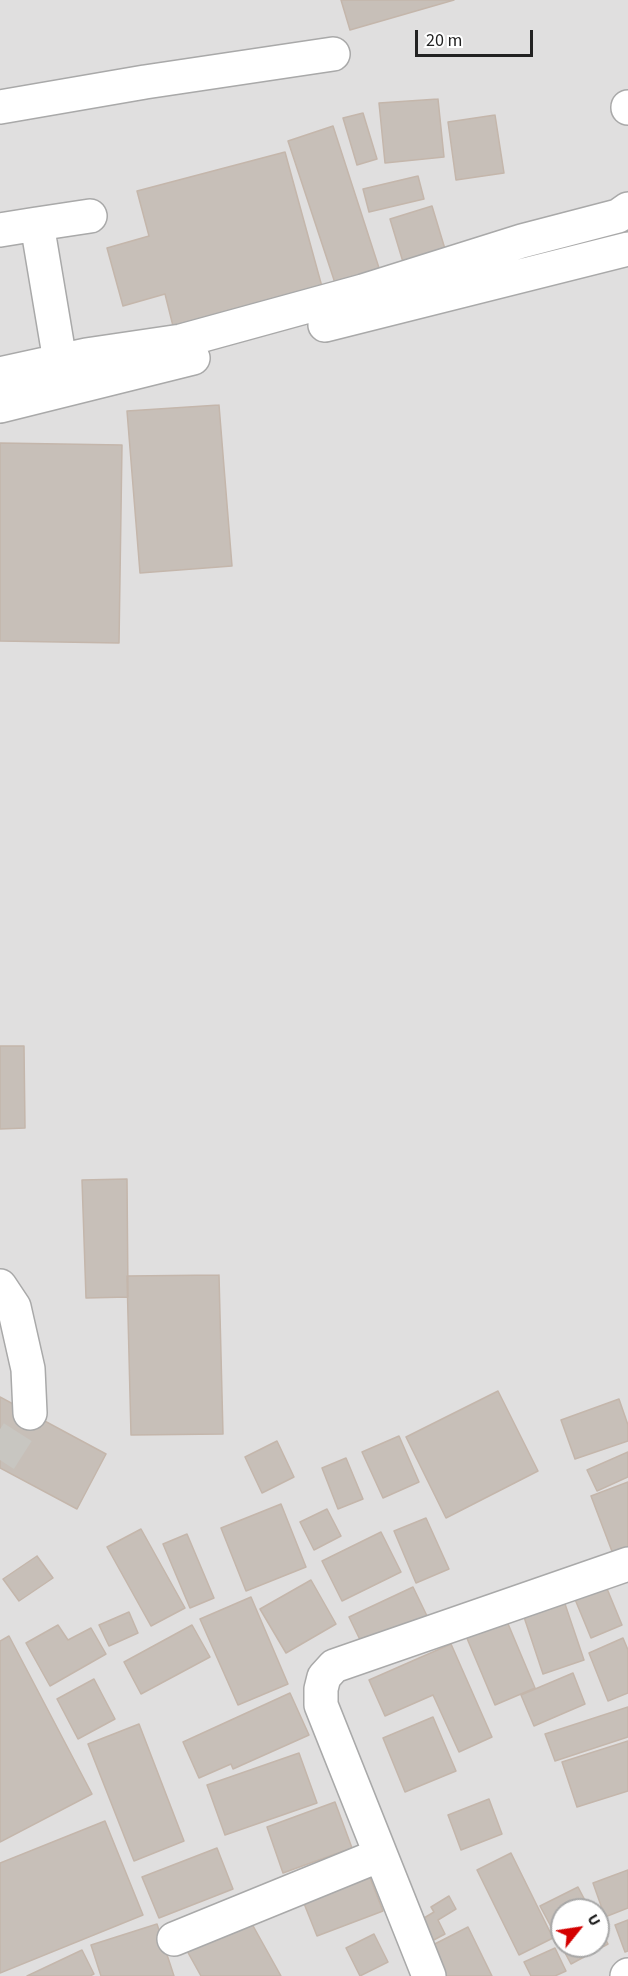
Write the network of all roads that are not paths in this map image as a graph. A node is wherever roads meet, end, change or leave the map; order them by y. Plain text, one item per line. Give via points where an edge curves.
1 (333, 54) dead end
2 (0, 107) edge
3 (628, 209) edge
4 (90, 216) dead end
5 (36, 224) junction
6 (0, 230) edge
7 (628, 249) edge
8 (60, 361) junction
9 (0, 374) edge
10 (0, 406) edge
11 (0, 1286) edge
12 (30, 1413) tunnel mouth
13 (628, 1564) edge
14 (380, 1855) junction
15 (174, 1939) dead end
16 (429, 1976) edge

1 - 2 street
3 - 8 street via 618,216 192,338
4 - 5 street
5 - 6 street
5 - 8 street
7 - 10 street
8 - 9 street
11 - 12 street via 14,1307 27,1369
13 - 14 street via 334,1666 324,1677 321,1705
14 - 15 street
14 - 16 street

